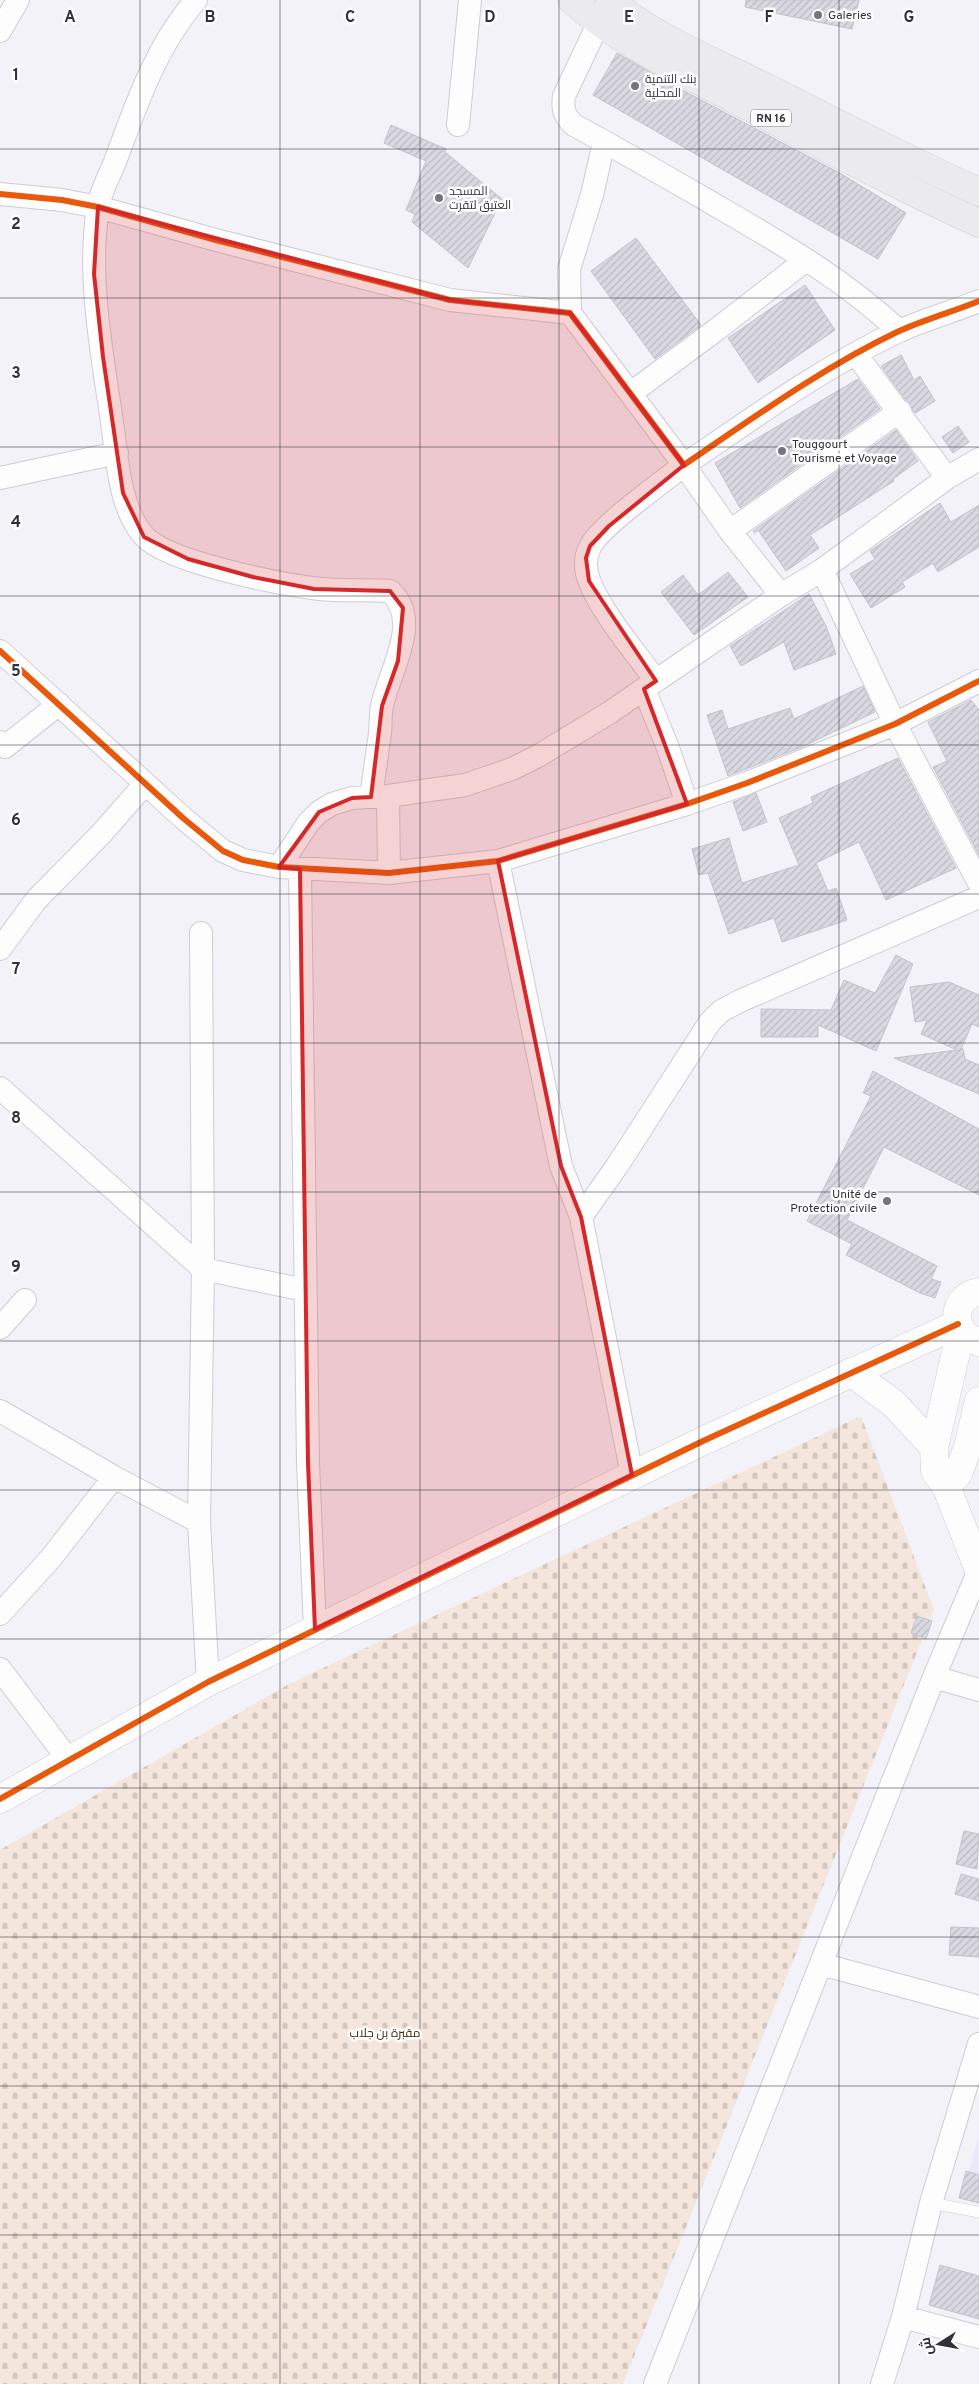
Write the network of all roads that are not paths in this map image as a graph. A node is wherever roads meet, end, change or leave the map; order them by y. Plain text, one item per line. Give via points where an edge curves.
1 (18, 0) edge
2 (196, 0) edge
3 (470, 0) edge
4 (572, 0) edge
5 (605, 11) edge
6 (0, 31) edge
7 (458, 125) dead end
8 (604, 142) junction
9 (979, 192) edge
10 (0, 194) edge
11 (98, 207) junction
12 (979, 223) edge
13 (806, 260) junction
14 (979, 301) edge
15 (570, 313) junction
16 (899, 331) junction
17 (856, 354) junction
18 (631, 393) junction
19 (900, 411) junction
20 (117, 453) junction
21 (979, 459) edge
22 (684, 465) junction
23 (0, 478) edge
24 (947, 478) junction
25 (730, 531) junction
26 (822, 570) junction
27 (781, 595) junction
28 (0, 651) edge
29 (979, 681) edge
30 (650, 685) junction
31 (59, 704) junction
32 (895, 724) junction
33 (2, 746) edge
34 (145, 784) junction
35 (380, 797) junction
36 (687, 804) junction
37 (498, 862) junction
38 (289, 868) junction
39 (389, 873) junction
40 (979, 883) edge
41 (979, 897) edge
42 (201, 933) dead end
43 (0, 948) edge
44 (0, 1088) edge
45 (581, 1216) junction
46 (203, 1269) junction
47 (977, 1289) edge
48 (305, 1290) junction
49 (25, 1300) dead end
50 (0, 1328) edge
51 (966, 1332) edge
52 (851, 1372) junction
53 (979, 1400) edge
54 (0, 1411) edge
55 (934, 1447) junction
56 (632, 1474) junction
57 (114, 1477) junction
58 (946, 1486) junction
59 (199, 1522) junction
60 (979, 1570) edge
61 (0, 1614) edge
62 (315, 1629) junction
63 (0, 1669) edge
64 (934, 1677) junction
65 (208, 1682) junction
66 (979, 1690) edge
67 (68, 1759) junction
68 (0, 1799) edge
69 (821, 1964) junction
70 (979, 2007) edge
71 (978, 2051) edge
72 (931, 2203) junction
73 (979, 2212) edge
74 (903, 2317) junction
75 (979, 2337) edge
76 (655, 2384) edge
77 (882, 2384) edge

1 - 6 street
2 - 11 street via 181,18 136,104
3 - 7 street
4 - 5 main road, RN 16
5 - 8 street via 562,106 574,126
5 - 9 main road, RN 16 via 639,21 909,160
5 - 12 main road, RN 16 via 698,80 839,155
8 - 13 street
8 - 15 street via 569,270
10 - 11 street
11 - 15 street via 450,300
11 - 20 street via 94,274
13 - 16 street via 868,302
13 - 18 street
14 - 16 street
15 - 18 street
16 - 17 street
17 - 19 street
17 - 22 street via 772,405
18 - 22 street
19 - 24 street
19 - 25 street
20 - 23 street
20 - 35 street via 123,493 135,522 144,536 162,548 252,577 314,589 390,591 397,597 403,608 404,624 398,661 382,706
21 - 24 street
22 - 25 street
22 - 30 street via 609,526 590,546 586,558 589,581
24 - 26 street
25 - 27 street
26 - 27 street
26 - 32 street
27 - 30 street
28 - 31 street
29 - 32 street
30 - 35 street via 609,713 512,769 465,785
30 - 36 street
31 - 33 street
31 - 34 street
32 - 36 street
32 - 40 street
34 - 38 street via 222,851 243,860
34 - 43 street via 36,900
35 - 38 street via 352,798 319,812 309,822
35 - 39 street
36 - 37 street
37 - 39 street
37 - 45 street via 560,1166
38 - 39 street
38 - 48 street
41 - 45 street via 721,1011 689,1052 617,1166
42 - 46 street
44 - 46 street
45 - 56 street
46 - 48 street
46 - 59 street
47 - 51 street via 958,1308
48 - 62 street
49 - 50 street
51 - 52 street
51 - 55 street
52 - 55 street via 894,1404
52 - 56 street
53 - 58 street via 958,1474
54 - 57 street
55 - 58 street via 935,1471
56 - 62 street
57 - 59 street
57 - 61 street via 51,1558
58 - 60 street
59 - 65 street
60 - 64 street
62 - 65 street
63 - 67 street
64 - 66 street
64 - 69 street
65 - 67 street
67 - 68 street
69 - 70 street
69 - 76 street
71 - 72 street
72 - 73 lane
72 - 74 street
74 - 75 street
74 - 77 street

